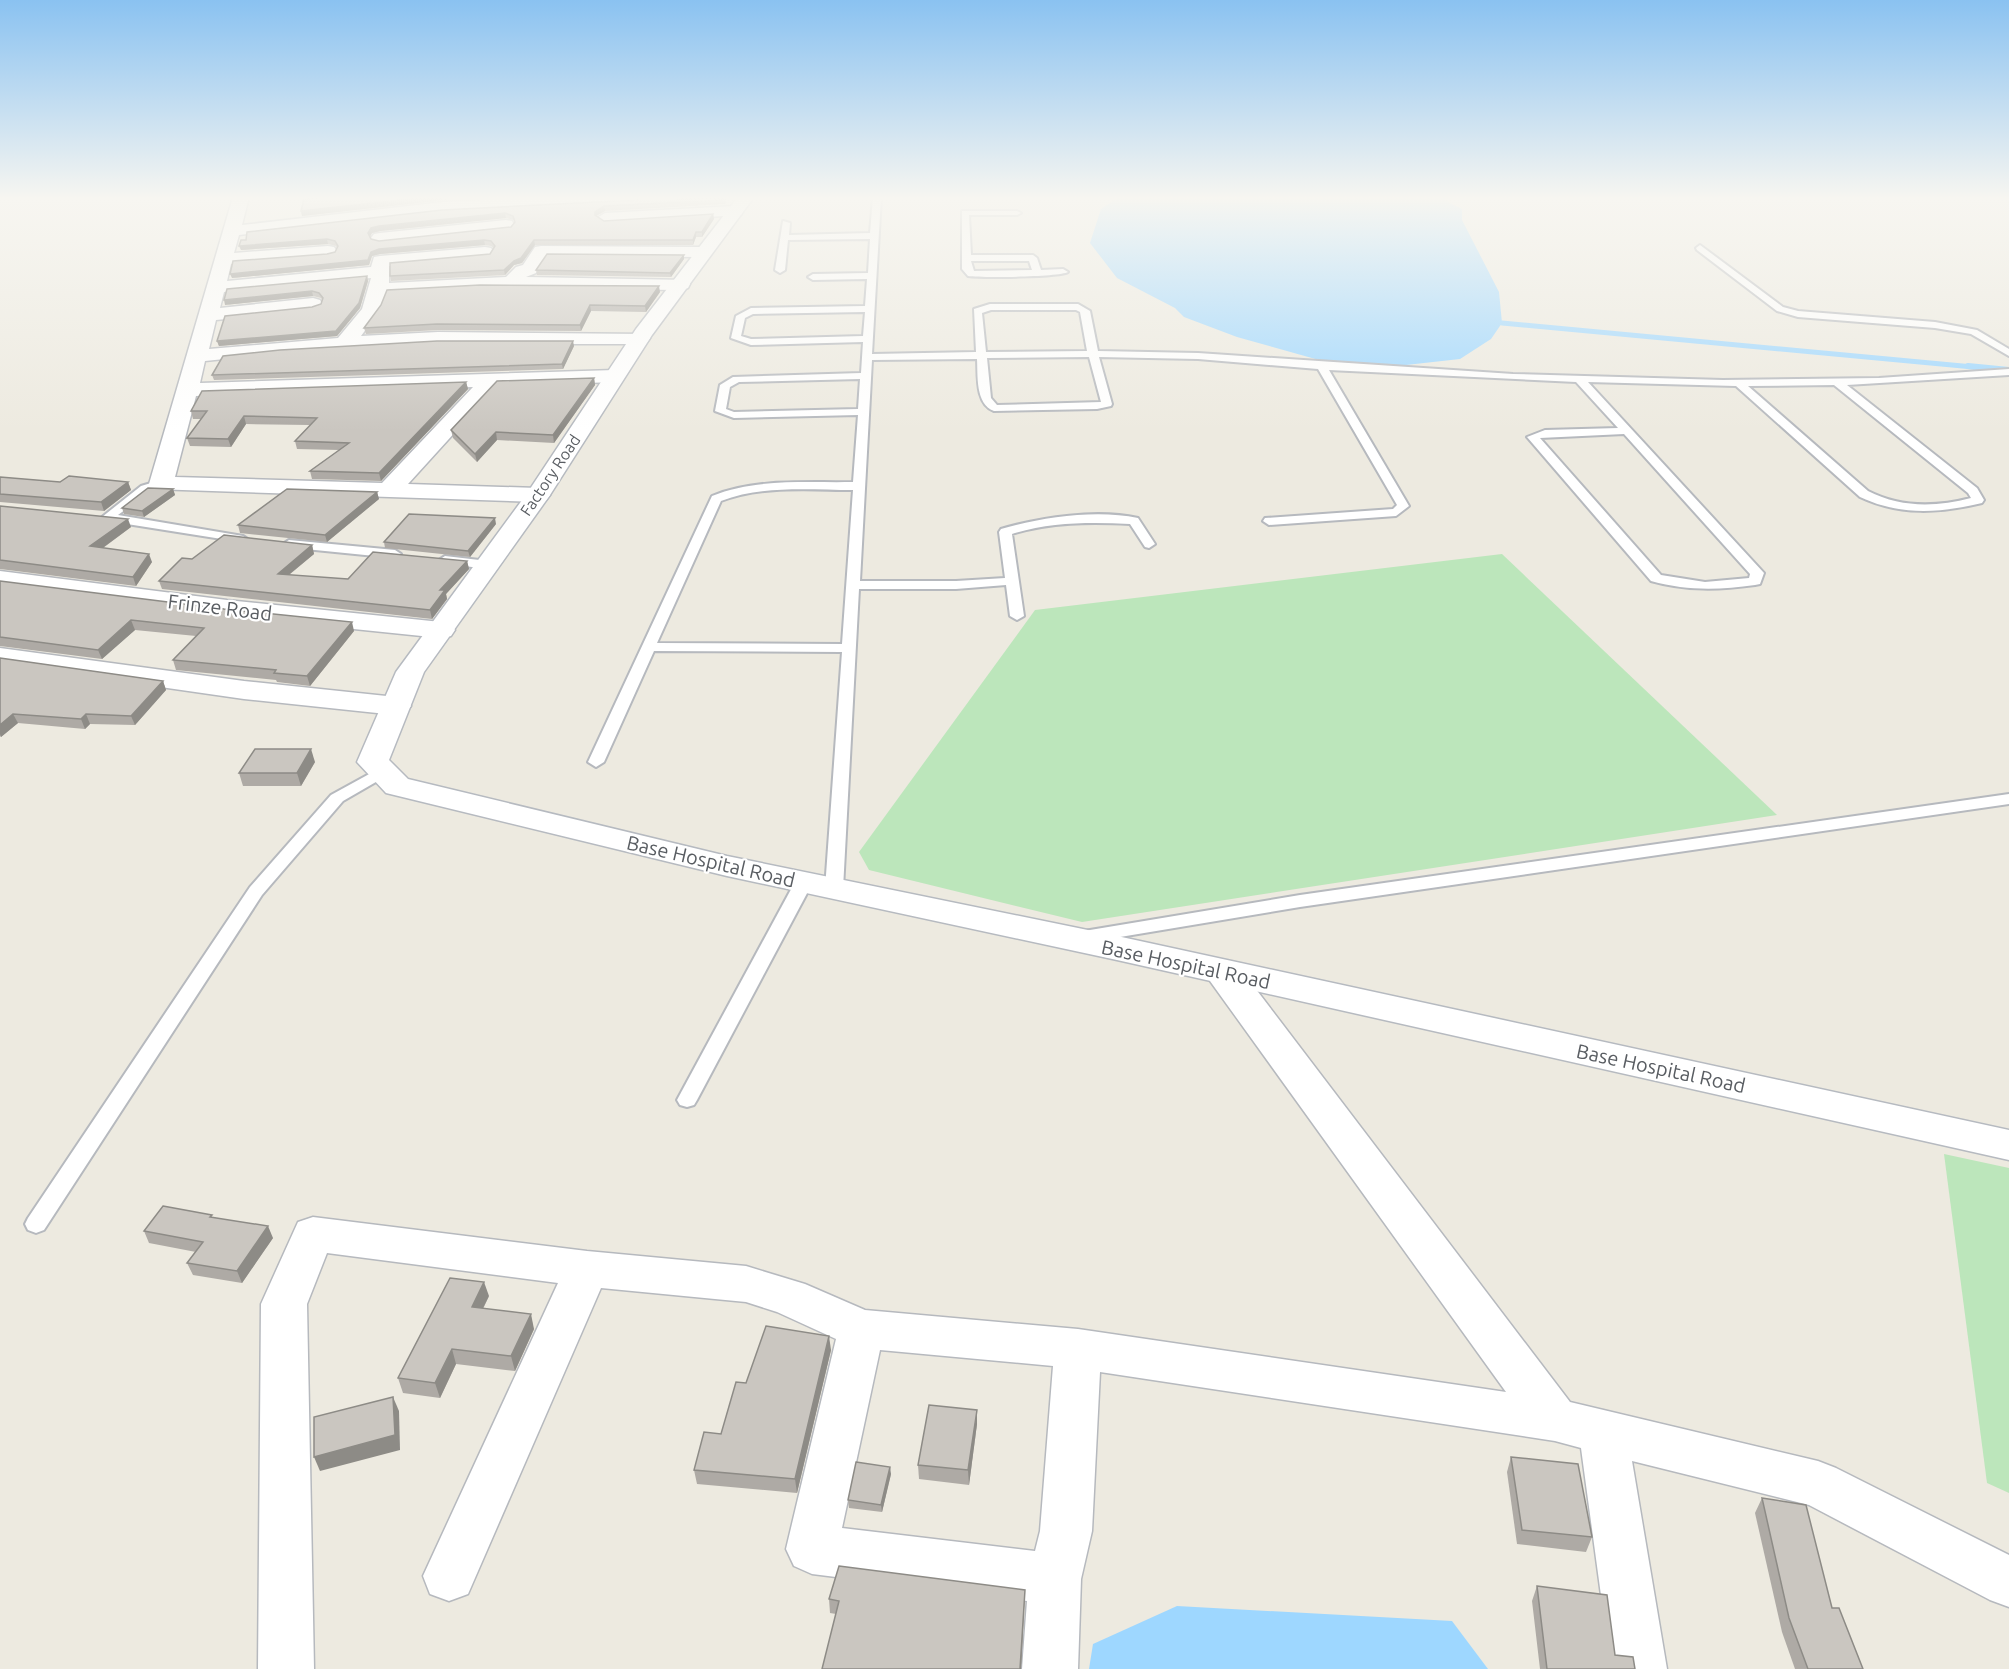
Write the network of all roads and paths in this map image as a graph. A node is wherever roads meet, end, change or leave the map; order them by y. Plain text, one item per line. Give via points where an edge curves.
1 (380, 274) edge
2 (220, 275) edge
3 (369, 275) edge
4 (397, 275) edge
5 (518, 275) edge
6 (687, 275) edge
7 (1735, 275) edge
8 (872, 276) joint
9 (813, 277) dead end
10 (512, 281) junction
11 (681, 284) junction
12 (217, 287) junction
13 (313, 304) edge
14 (870, 309) junction
15 (209, 315) junction
16 (365, 319) junction
17 (389, 319) edge
18 (435, 319) edge
19 (494, 319) edge
20 (642, 325) junction
21 (868, 339) junction
22 (344, 343) junction
23 (2009, 353) edge
24 (1093, 354) junction
25 (982, 355) junction
26 (198, 356) junction
27 (867, 357) junction
28 (1322, 366) junction
29 (2007, 372) edge
30 (615, 376) junction
31 (866, 376) junction
32 (1579, 379) junction
33 (492, 380) junction
34 (1837, 382) junction
35 (1739, 383) junction
36 (188, 390) junction
37 (864, 411) junction
38 (1627, 431) junction
39 (161, 483) junction
40 (859, 486) junction
41 (389, 490) junction
42 (538, 495) junction
43 (1269, 521) dead end
44 (251, 541) edge
45 (274, 543) edge
46 (1149, 544) dead end
47 (412, 556) edge
48 (434, 558) edge
49 (488, 565) junction
50 (0, 579) edge
51 (1012, 581) junction
52 (853, 585) junction
53 (1017, 616) dead end
54 (441, 630) junction
55 (648, 647) junction
56 (849, 648) junction
57 (0, 656) edge
58 (396, 706) junction
59 (596, 762) dead end
60 (377, 767) junction
61 (2009, 799) edge
62 (819, 885) junction
63 (1071, 939) junction
64 (1223, 972) junction
65 (687, 1100) dead end
66 (2009, 1145) edge
67 (36, 1224) dead end
68 (587, 1269) junction
69 (861, 1329) junction
70 (1078, 1349) junction
71 (1555, 1420) junction
72 (1603, 1432) junction
73 (449, 1576) dead end
74 (1055, 1579) junction
75 (2009, 1582) edge
76 (285, 1669) edge
77 (1050, 1669) edge
78 (1639, 1669) edge

1 - 16 street via 372,310
2 - 12 street
3 - 12 street
4 - 10 street
5 - 10 street
6 - 11 street, Factory Road
7 - 23 lane via 1780,309 1974,332
8 - 9 lane
8 - 14 lane
10 - 11 street
11 - 20 street, Factory Road
12 - 15 street
13 - 15 street
14 - 21 lane
14 - 21 lane via 751,311 741,316 736,338 752,342
15 - 26 street
16 - 17 street
16 - 22 street
18 - 19 street
20 - 22 street
20 - 30 street, Factory Road
21 - 27 lane
22 - 26 street
24 - 25 lane
24 - 25 lane via 1085,311 1078,307 990,307 977,311
24 - 25 lane via 1107,404 1002,409 994,408 986,398
24 - 28 lane via 1197,356
25 - 27 lane
26 - 36 street
27 - 31 lane
28 - 32 lane
28 - 43 lane via 1403,506 1396,512
29 - 34 lane
30 - 33 street
30 - 42 street, Factory Road
31 - 37 lane
31 - 37 lane via 737,380 725,385 720,411 734,415
32 - 35 lane
32 - 38 lane
33 - 36 street
33 - 41 street
34 - 35 lane
34 - 35 lane via 1973,491 1978,500 1933,508 1879,502 1864,494
36 - 39 street
37 - 40 lane
38 - 38 lane via 1545,433 1533,437 1656,578 1680,585 1755,581 1758,573
39 - 41 street
39 - 44 lane via 102,517
40 - 52 lane
40 - 55 lane via 746,489 716,498
41 - 42 street
42 - 49 street, Factory Road
45 - 47 lane
46 - 51 lane via 1134,521 1101,518 1024,525 1005,532
48 - 49 lane
49 - 54 street, Factory Road
50 - 54 street, Frinze Road
51 - 52 lane
51 - 53 lane
52 - 56 lane
54 - 58 street, Factory Road via 410,672
55 - 56 lane
55 - 59 lane
56 - 62 lane
57 - 58 street via 244,690
58 - 60 street, Factory Road
60 - 62 street, Base Hospital Road via 397,786
60 - 67 lane via 337,798 256,891
61 - 63 lane via 1312,899
62 - 63 street, Base Hospital Road
62 - 65 lane
63 - 64 street, Base Hospital Road
64 - 66 street, Base Hospital Road
64 - 71 street
68 - 69 street via 746,1284 789,1297
68 - 73 street
68 - 76 street via 313,1234 284,1304
69 - 70 street
69 - 74 street via 812,1549
70 - 71 street
70 - 74 street via 1066,1531
71 - 72 street
72 - 75 street via 1818,1484
72 - 78 street
74 - 77 street

